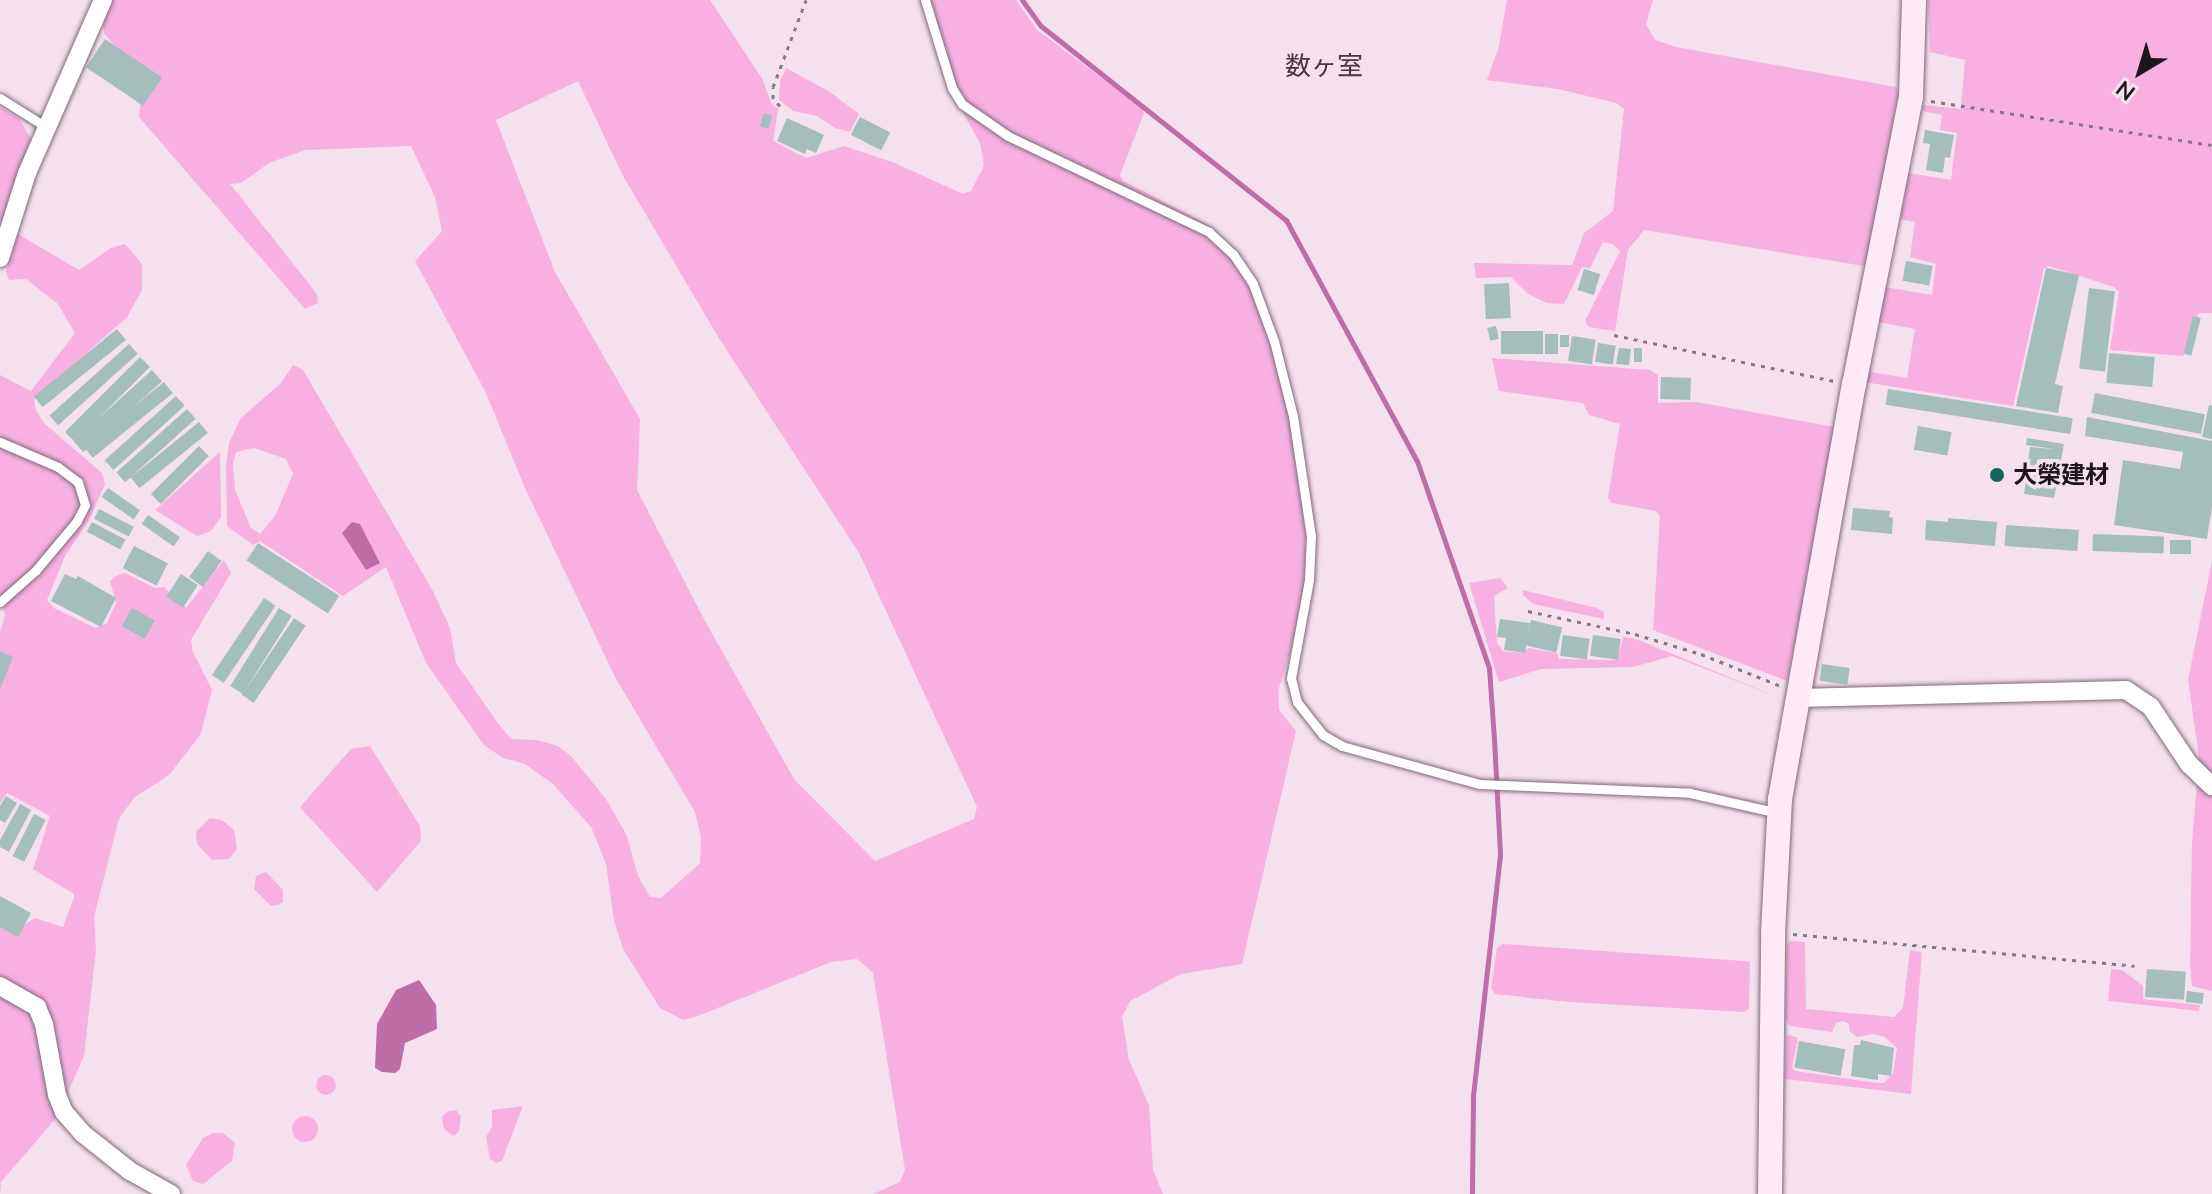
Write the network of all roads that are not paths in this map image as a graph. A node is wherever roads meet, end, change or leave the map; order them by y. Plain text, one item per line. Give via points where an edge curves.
1 (103, 0) edge
2 (925, 0) edge
3 (1914, 0) edge
4 (0, 98) edge
5 (46, 127) junction
6 (0, 258) edge
7 (0, 442) edge
8 (0, 602) edge
9 (1797, 695) junction
10 (2212, 786) edge
11 (1779, 813) junction
12 (0, 986) edge
13 (171, 1194) edge
14 (1770, 1194) edge

1 - 5 street
2 - 11 lane via 952,88 962,104 1008,136 1209,232 1233,254 1253,284 1293,416 1311,536 1309,580 1291,678 1297,702 1323,735 1342,746 1479,784 1690,793
3 - 9 street via 1911,97
4 - 5 lane
5 - 6 street
7 - 8 lane via 58,467 78,482 85,505 35,571
9 - 10 street via 2126,690 2151,707 2189,764
9 - 11 street
11 - 14 street
12 - 13 street via 37,1007 57,1095 73,1123 130,1171

